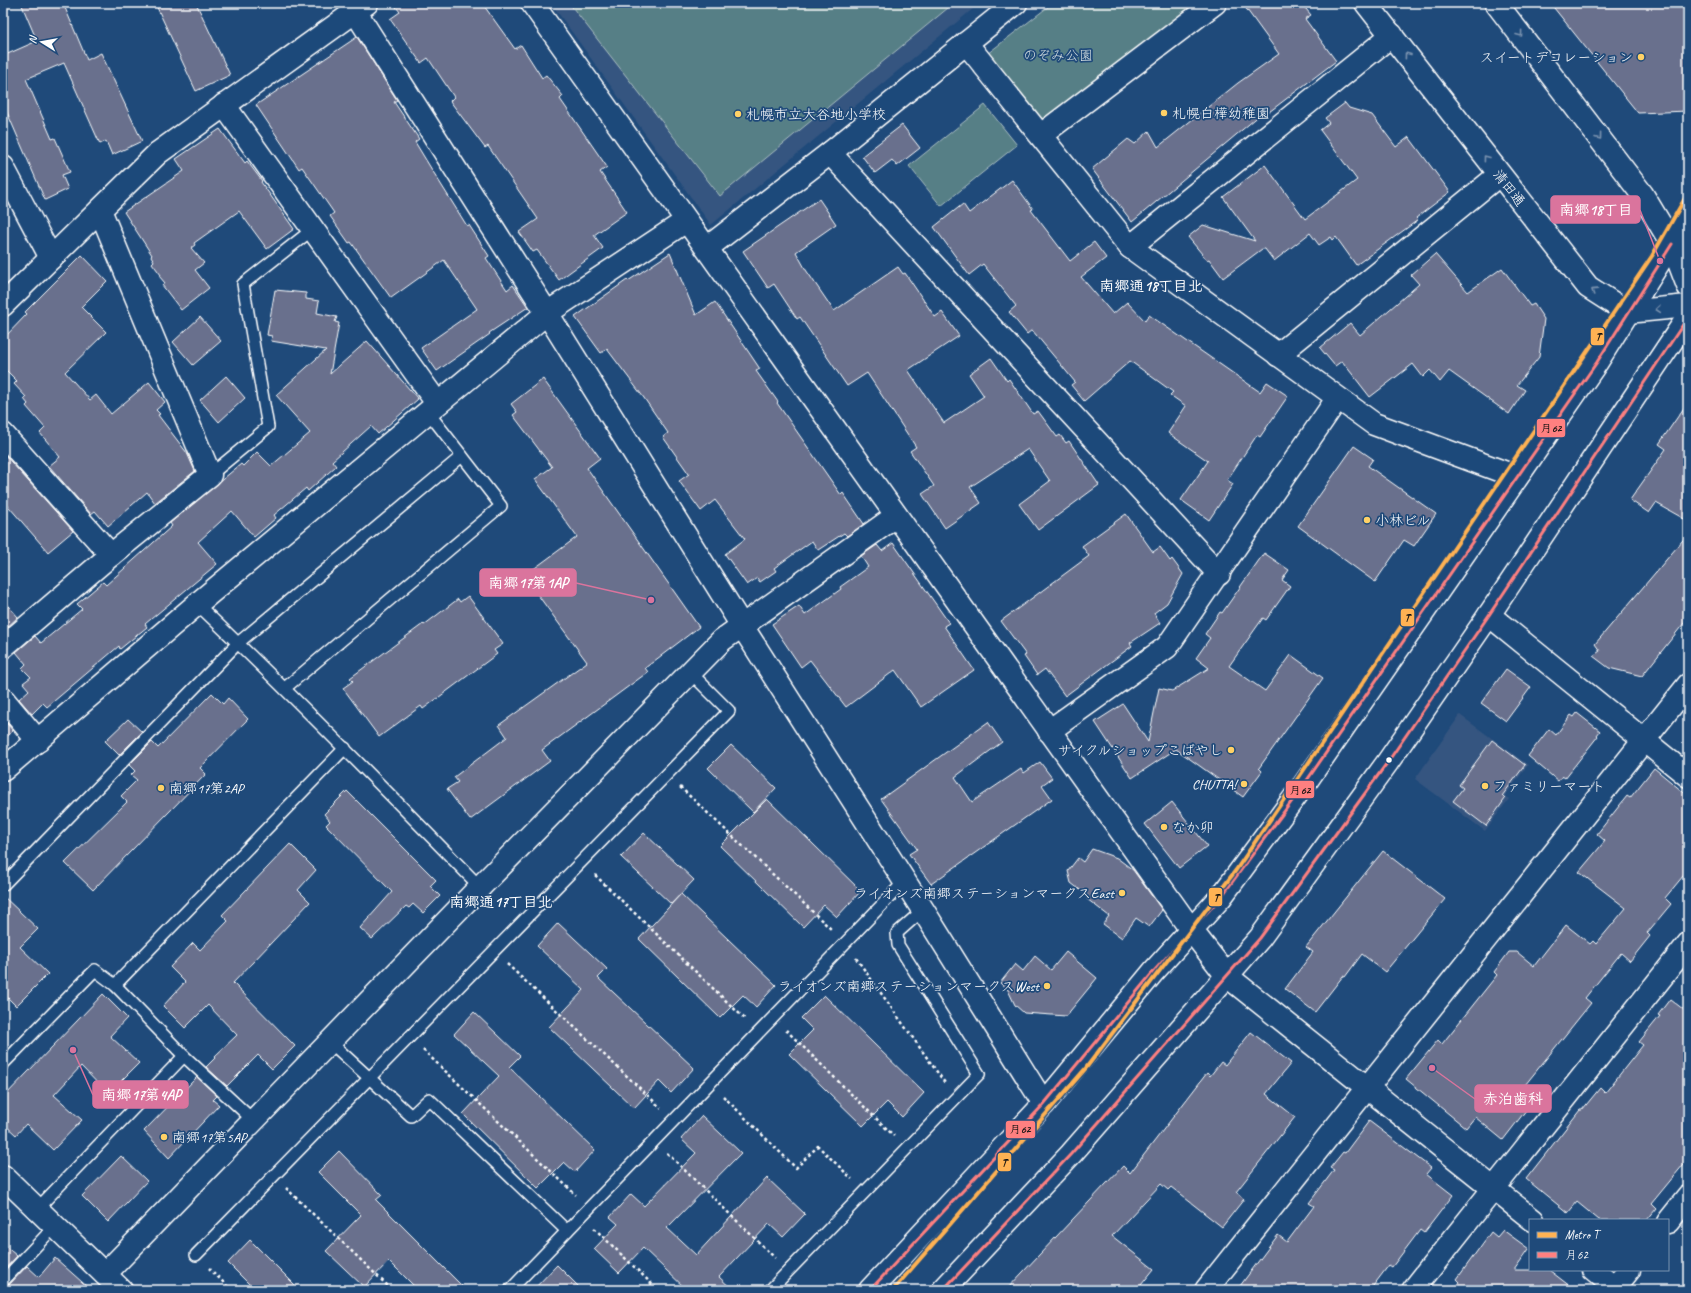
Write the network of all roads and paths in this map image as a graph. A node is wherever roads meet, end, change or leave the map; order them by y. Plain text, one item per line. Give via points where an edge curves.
1 (532, 3) edge
2 (1016, 3) edge
3 (1215, 3) edge
4 (1366, 3) edge
5 (1496, 3) edge
6 (361, 7) edge
7 (1392, 35) junction
8 (966, 43) junction
9 (224, 105) junction
10 (1041, 135) junction
11 (830, 153) junction
12 (3, 167) edge
13 (1499, 175) junction
14 (100, 210) junction
15 (1688, 216) edge
16 (686, 221) junction
17 (313, 229) junction
18 (1672, 244) junction
19 (1130, 247) junction
20 (707, 248) junction
21 (51, 258) junction
22 (1688, 286) edge
23 (3, 305) edge
24 (1688, 306) edge
25 (1627, 312) junction
26 (547, 313) junction
27 (1688, 317) edge
28 (1278, 355) junction
29 (1337, 399) junction
30 (432, 408) junction
31 (3, 434) edge
32 (462, 456) junction
33 (210, 475) junction
34 (1517, 477) junction
35 (896, 516) junction
36 (111, 555) junction
37 (1219, 574) junction
38 (197, 604) junction
39 (1490, 615) junction
40 (742, 626) junction
41 (238, 643) junction
42 (3, 647) edge
43 (690, 672) junction
44 (1688, 685) edge
45 (285, 688) junction
46 (3, 699) edge
47 (1049, 731) junction
48 (1644, 740) junction
49 (38, 741) junction
50 (345, 748) junction
51 (3, 770) edge
52 (667, 774) junction
53 (1688, 776) edge
54 (581, 862) junction
55 (905, 881) junction
56 (3, 885) edge
57 (480, 887) junction
58 (923, 910) junction
59 (1192, 931) junction
60 (845, 943) junction
61 (1688, 944) edge
62 (494, 951) junction
63 (1227, 976) junction
64 (115, 985) junction
65 (773, 1018) junction
66 (759, 1032) junction
67 (410, 1037) junction
68 (330, 1042) junction
69 (184, 1056) junction
70 (3, 1064) edge
71 (370, 1077) junction
72 (710, 1083) junction
73 (1368, 1088) junction
74 (956, 1098) junction
75 (1044, 1104) junction
76 (674, 1120) junction
77 (254, 1121) junction
78 (654, 1140) junction
79 (907, 1148) junction
80 (3, 1176) edge
81 (273, 1176) junction
82 (1494, 1189) junction
83 (866, 1192) junction
84 (1688, 1197) edge
85 (37, 1209) junction
86 (586, 1212) junction
87 (1531, 1219) edge
88 (1669, 1221) edge
89 (55, 1226) junction
90 (567, 1231) junction
91 (196, 1255) dead end
92 (788, 1271) junction
93 (1595, 1271) edge
94 (1628, 1271) edge
95 (105, 1274) junction
96 (1688, 1280) edge
97 (3, 1281) edge
98 (1615, 1289) edge
99 (121, 1290) edge
100 (392, 1290) edge
101 (510, 1290) edge
102 (658, 1290) edge
103 (770, 1290) edge
104 (870, 1290) edge
105 (943, 1290) edge
106 (1206, 1290) edge
107 (1413, 1290) edge
108 (1680, 1290) edge

1 - 16 street
2 - 8 street
3 - 10 street
4 - 7 street, 清田通
5 -> 18 street via 1642,194
6 - 9 street
6 - 26 street
13 -> 7 street, 清田通
7 - 19 street
8 - 10 street
8 - 11 street
9 - 14 street via 158,153
9 - 17 street
10 - 19 street
11 - 20 street
11 - 37 street
12 - 21 street
25 -> 13 street, 清田通 via 1588,287
13 - 28 street
14 - 21 street
14 - 33 street
15 - 18 street
16 - 20 street
16 - 26 street
17 - 30 street
17 - 33 lane via 243,284 268,427
18 - 22 street
18 - 25 street
19 - 28 street
20 - 35 street
21 - 23 street
24 -> 25 street
25 - 34 street via 1597,362
26 - 30 street
26 - 40 street
27 - 39 street
28 - 29 street
29 - 34 street via 1374,424
29 - 37 street
30 - 32 lane
30 - 38 street
31 - 36 street
32 - 41 lane
32 - 45 lane via 501,506
33 - 36 street
34 - 59 street via 1302,786 1221,898
35 - 40 street
35 - 47 street
36 - 42 street
37 - 47 street via 1167,647
38 - 41 lane
38 - 49 street
39 - 48 street
39 - 63 street via 1365,794 1260,938
40 - 43 street via 722,640
40 - 55 street
41 - 45 lane
41 - 56 lane
43 - 52 lane via 729,711
43 - 57 street
44 - 48 street
45 - 50 lane
46 - 49 street
47 - 59 street
48 - 53 street
48 - 73 street
49 - 51 street
50 - 57 lane
50 - 64 lane
52 - 54 lane
52 - 60 path
54 - 62 lane
54 - 66 path
55 - 58 street
55 - 60 lane
57 - 68 street
58 - 74 lane via 897,933 898,945 979,1074
58 - 75 street
59 - 63 street
59 - 75 street via 1154,971
60 - 65 lane
60 - 74 path
61 - 82 street
62 - 67 lane
62 - 76 path
63 - 73 street
63 - 105 street via 1071,1154
64 - 69 lane
64 - 70 lane via 95,970
65 - 66 lane
65 - 79 path
66 - 72 lane
67 - 71 lane
67 - 86 path
68 - 71 lane
68 - 77 street
69 - 77 lane
69 - 85 lane
71 - 81 lane
71 - 90 lane via 411,1116 429,1099
72 - 76 lane
72 - 83 path via 796,1168 818,1146
73 - 82 street
73 - 106 street
74 - 79 lane
75 - 104 street
76 - 78 lane
77 - 95 street
78 - 86 lane
78 - 92 path
79 - 83 lane
80 - 85 street
81 - 91 lane
81 - 100 path
82 - 87 street
82 - 107 street
83 - 92 lane
84 - 88 street
85 - 89 street
86 - 90 lane
86 - 102 path
89 - 95 street
89 - 97 lane
90 - 101 lane
92 - 103 lane
93 - 98 street
94 - 98 street
95 - 99 street
96 - 108 path

